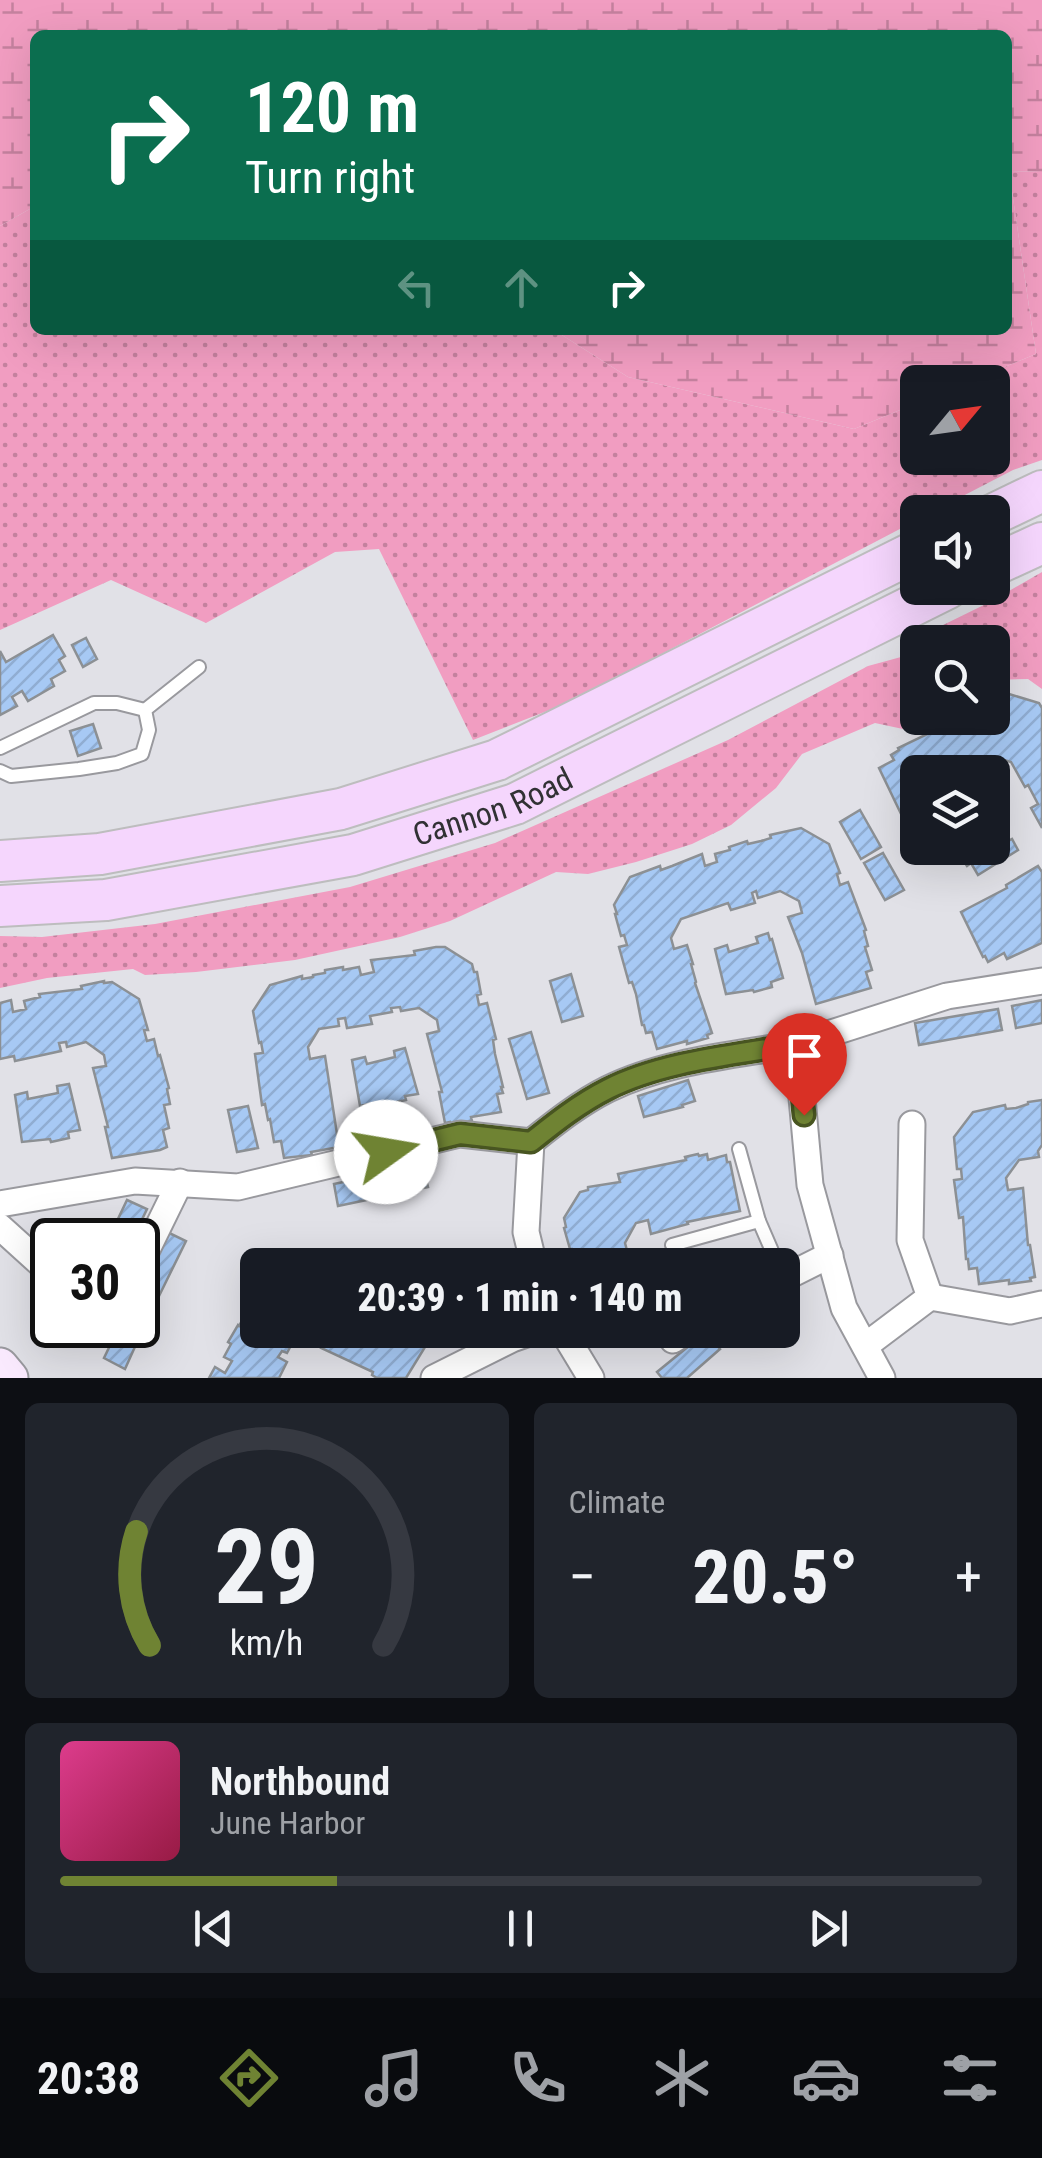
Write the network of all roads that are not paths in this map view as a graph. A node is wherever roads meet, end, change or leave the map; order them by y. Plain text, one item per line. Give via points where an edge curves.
1 (1042, 491) edge
2 (1010, 506) edge
3 (1042, 543) edge
4 (1010, 558) edge
5 (900, 559) edge
6 (914, 605) edge
7 (200, 668) dead end
8 (145, 710) junction
9 (0, 748) edge
10 (0, 771) edge
11 (0, 862) edge
12 (0, 906) edge
13 (1042, 981) edge
14 (797, 1044) junction
15 (912, 1124) dead end
16 (531, 1142) junction
17 (739, 1149) dead end
18 (180, 1182) junction
19 (0, 1204) edge
20 (759, 1221) junction
21 (160, 1225) edge
22 (0, 1227) edge
23 (672, 1244) dead end
24 (530, 1248) edge
25 (771, 1248) edge
26 (30, 1254) edge
27 (830, 1255) junction
28 (800, 1270) edge
29 (930, 1297) junction
30 (1042, 1304) edge
31 (865, 1346) junction
32 (494, 1348) edge
33 (573, 1348) edge
34 (0, 1366) edge
35 (10, 1378) edge
36 (434, 1378) edge
37 (592, 1378) edge
38 (882, 1378) edge

1 - 2 main road
3 - 4 main road
5 - 11 main road, Cannon Road via 498,760 341,810 100,854
6 - 12 main road, Cannon Road via 515,804 352,855 106,900
7 - 8 lane
8 - 9 lane via 94,703
8 - 10 lane via 149,730 142,754 79,769 11,776
13 - 14 street via 947,996
14 - 16 street via 661,1069 611,1087
14 - 27 street via 810,1185
15 - 29 street via 910,1240
16 - 18 street via 460,1134 238,1187
16 - 24 street
17 - 20 lane
18 - 19 street via 135,1181
18 - 21 street
20 - 23 lane
20 - 25 lane
22 - 26 street
27 - 28 street
27 - 31 street via 844,1308
29 - 30 street via 1010,1311
29 - 31 street
31 - 38 street
32 - 36 street
33 - 37 street
34 - 35 street

